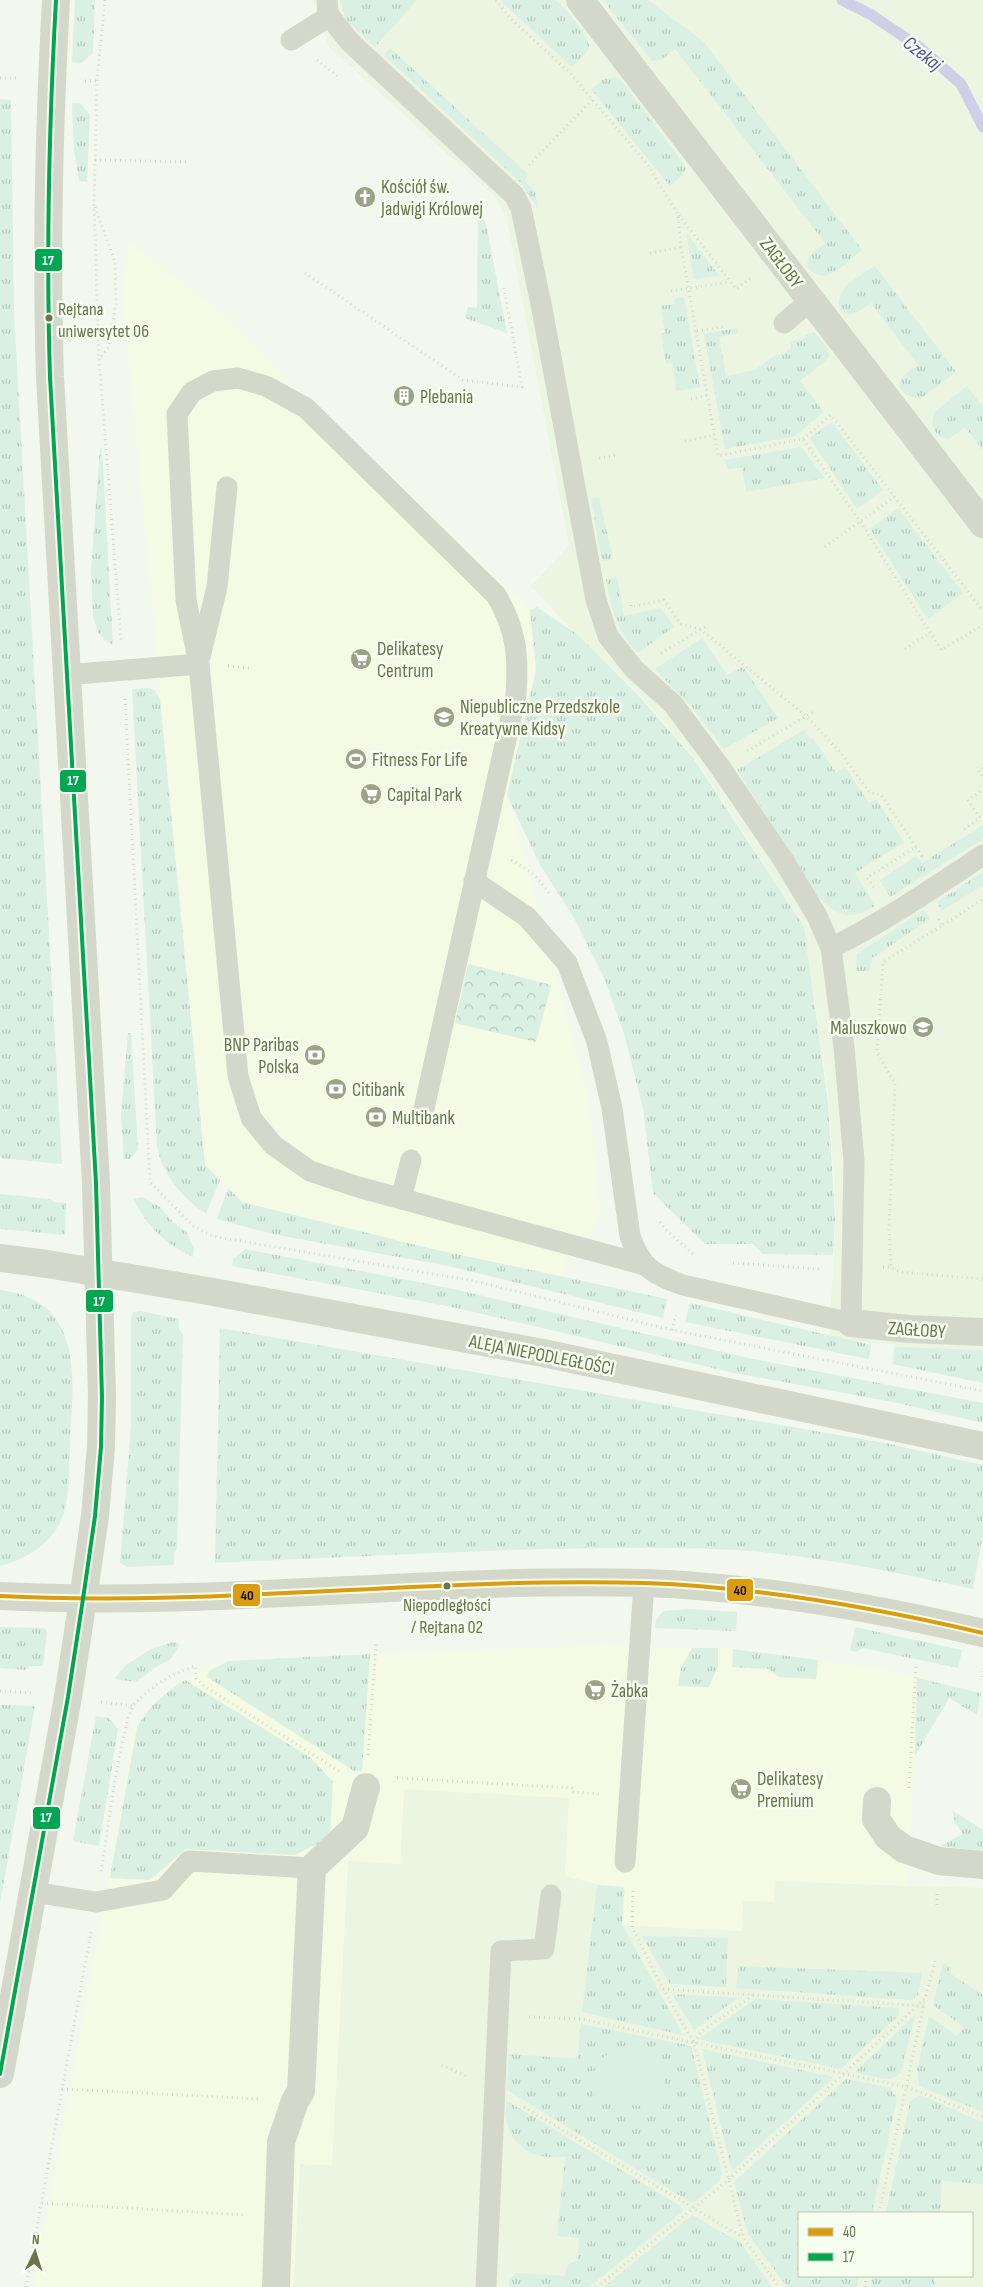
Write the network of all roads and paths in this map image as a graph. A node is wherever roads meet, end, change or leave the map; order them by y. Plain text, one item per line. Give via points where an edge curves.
1 (56, 0) edge
2 (105, 0) edge
3 (496, 0) edge
4 (580, 0) edge
5 (328, 8) edge
6 (290, 40) joint
7 (0, 78) edge
8 (14, 78) dead end
9 (342, 79) dead end
10 (593, 99) junction
11 (95, 160) junction
12 (188, 162) dead end
13 (530, 165) dead end
14 (94, 204) junction
15 (678, 215) junction
16 (681, 247) junction
17 (650, 253) dead end
18 (778, 257) junction
19 (305, 273) dead end
20 (502, 279) dead end
21 (730, 282) junction
22 (690, 288) junction
23 (671, 292) dead end
24 (811, 300) junction
25 (784, 323) dead end
26 (727, 326) dead end
27 (698, 331) junction
28 (99, 359) junction
29 (709, 395) junction
30 (691, 399) dead end
31 (715, 435) junction
32 (803, 439) junction
33 (685, 441) dead end
34 (600, 458) dead end
35 (602, 467) dead end
36 (227, 487) dead end
37 (894, 497) junction
38 (861, 523) junction
39 (983, 524) edge
40 (825, 547) dead end
41 (629, 597) dead end
42 (983, 611) edge
43 (708, 624) dead end
44 (983, 625) edge
45 (700, 629) junction
46 (929, 633) junction
47 (905, 650) dead end
48 (199, 664) junction
49 (634, 669) junction
50 (123, 670) junction
51 (65, 675) junction
52 (815, 711) dead end
53 (806, 716) junction
54 (720, 767) junction
55 (983, 768) edge
56 (983, 777) edge
57 (983, 789) edge
58 (955, 834) dead end
59 (482, 846) junction
60 (916, 847) junction
61 (930, 851) dead end
62 (983, 855) edge
63 (474, 881) junction
64 (923, 895) junction
65 (983, 899) edge
66 (555, 902) dead end
67 (892, 914) junction
68 (943, 925) junction
69 (831, 948) junction
70 (424, 1109) dead end
71 (411, 1160) dead end
72 (401, 1199) junction
73 (660, 1220) dead end
74 (700, 1256) dead end
75 (0, 1258) edge
76 (728, 1262) dead end
77 (645, 1265) junction
78 (891, 1267) junction
79 (853, 1269) junction
80 (100, 1273) junction
81 (983, 1280) edge
82 (851, 1323) junction
83 (983, 1332) edge
84 (983, 1392) edge
85 (983, 1446) edge
86 (644, 1583) junction
87 (0, 1596) edge
88 (83, 1599) junction
89 (983, 1633) edge
90 (376, 1644) dead end
91 (916, 1666) dead end
92 (983, 1671) edge
93 (983, 1679) edge
94 (0, 1691) edge
95 (37, 1693) dead end
96 (100, 1702) dead end
97 (133, 1706) junction
98 (366, 1782) junction
99 (909, 1793) dead end
100 (629, 1795) junction
101 (877, 1801) dead end
102 (625, 1862) joint
103 (983, 1865) edge
104 (312, 1868) junction
105 (33, 1892) junction
106 (551, 1895) dead end
107 (96, 1902) junction
108 (936, 1958) dead end
109 (663, 1989) junction
110 (754, 1995) junction
111 (925, 1999) junction
112 (918, 2006) junction
113 (924, 2006) junction
114 (498, 2016) junction
115 (694, 2043) junction
116 (442, 2065) dead end
117 (0, 2072) edge
118 (842, 2075) junction
119 (907, 2087) junction
120 (62, 2089) junction
121 (495, 2089) junction
122 (296, 2101) junction
123 (983, 2117) edge
124 (728, 2180) junction
125 (42, 2203) junction
126 (692, 2208) junction
127 (879, 2212) edge
128 (278, 2217) junction
129 (743, 2237) junction
130 (26, 2287) edge
131 (276, 2287) edge
132 (486, 2287) edge
133 (597, 2287) edge
134 (779, 2287) edge

1 - 51 street via 47,284
2 - 11 path via 97,82
3 - 10 path via 512,20 568,71
4 - 18 street, ZAGŁOBY
5 - 6 lane
5 - 49 lane via 349,41 514,195 521,208 596,600 608,636
6 - 9 path
7 - 8 path
10 - 13 path
10 - 15 path via 648,165
11 - 12 path
11 - 14 path
14 - 28 path
14 - 28 path via 115,262 116,304 109,347
15 - 16 path
15 - 21 path
16 - 17 path
16 - 22 path
18 - 21 path via 736,289
18 - 24 street, ZAGŁOBY
19 - 20 path via 463,380 522,387
21 - 22 path
22 - 23 path
22 - 27 path
24 - 25 lane
24 - 39 street, ZAGŁOBY
26 - 27 path
27 - 29 path
28 - 50 path
29 - 30 path
29 - 31 path
31 - 32 path via 718,456
31 - 33 path
32 - 37 path via 832,415
32 - 38 path
34 - 35 path
36 - 48 lane via 217,587
37 - 38 path
37 - 42 path
38 - 40 path
38 - 46 path
41 - 45 path via 631,607 664,600 680,624
43 - 45 path
44 - 46 path via 941,650
45 - 49 path
45 - 53 path
46 - 47 path
48 - 50 lane
48 - 59 lane via 186,600 177,414 192,392 213,381 238,378 266,386 306,408 496,595 509,618 515,639 516,695
48 - 72 lane via 238,1076 251,1118 273,1145 310,1171
49 - 54 lane via 673,704
50 - 51 lane
50 - 84 path via 150,1182 193,1226 212,1236 474,1281 672,1330
51 - 80 street
52 - 53 path
53 - 54 path
53 - 60 path via 841,753 870,793 881,795
54 - 69 lane via 784,861
55 - 56 path via 979,770
57 - 58 path via 968,800 980,818
59 - 63 lane
59 - 66 path via 526,868 540,879
60 - 61 path via 922,856
60 - 67 path via 867,878
62 - 64 lane
63 - 70 lane
63 - 77 lane via 527,917 567,963 597,1042 612,1108 630,1236
64 - 67 lane
64 - 68 path
65 - 68 path
67 - 69 lane
68 - 78 path via 883,962 877,1052 895,1084 889,1227
69 - 79 lane via 854,1161
71 - 72 lane
72 - 77 lane
73 - 74 path via 664,1228 692,1254
75 - 80 street, ALEJA NIEPODLEGŁOŚCI
76 - 79 path via 809,1270
77 - 82 lane via 658,1276 683,1285
78 - 79 path
78 - 81 path via 900,1272
79 - 82 lane
80 - 85 street, ALEJA NIEPODLEGŁOŚCI via 543,1353
80 - 88 street via 101,1447
82 - 83 street, ZAGŁOBY
86 - 88 street via 455,1584
86 - 89 street via 714,1587 838,1602
86 - 100 lane
87 - 88 street
88 - 105 street
90 - 98 path
91 - 99 path
92 - 93 path
94 - 95 path
96 - 97 path
97 - 98 path via 173,1674 195,1666 196,1678 204,1686
97 - 107 path via 125,1729
98 - 100 path via 572,1788 572,1792
98 - 104 street via 355,1828
100 - 102 lane
101 - 103 street via 876,1819 888,1837 904,1849 939,1861
102 - 109 path via 633,1881 632,1927
104 - 107 lane via 189,1861 163,1890
104 - 122 street via 301,2091
105 - 107 lane
105 - 117 street
106 - 114 lane via 544,1949 501,1951
107 - 120 path
108 - 111 path
109 - 110 path
109 - 115 path
110 - 112 path
110 - 115 path via 701,2032
111 - 112 path
111 - 113 path
112 - 113 path
112 - 118 path
113 - 119 path
114 - 115 path via 581,2019
114 - 121 lane
115 - 118 path
115 - 124 path
116 - 121 path
118 - 119 path
118 - 124 path
119 - 123 path
119 - 127 path
120 - 122 path
120 - 125 path
121 - 126 path
121 - 132 lane
122 - 128 street via 281,2142
124 - 126 path
124 - 129 path
125 - 128 path
125 - 130 path
126 - 129 path
126 - 133 path
128 - 131 street
129 - 134 path

